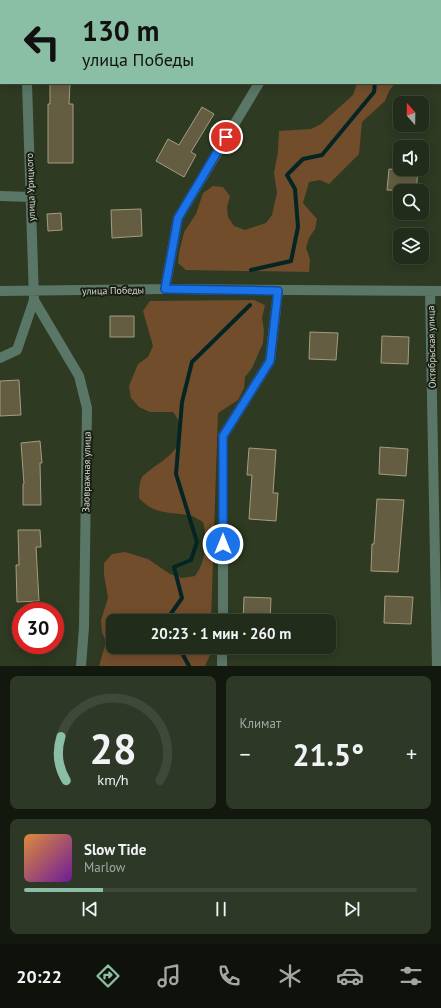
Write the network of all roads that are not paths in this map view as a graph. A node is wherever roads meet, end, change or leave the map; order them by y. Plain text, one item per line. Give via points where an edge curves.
1 (27, 84) edge
2 (258, 84) edge
3 (0, 196) edge
4 (31, 197) junction
5 (165, 289) junction
6 (0, 291) edge
7 (278, 291) junction
8 (441, 291) edge
9 (430, 292) junction
10 (34, 295) junction
11 (0, 358) edge
12 (222, 614) edge
13 (222, 654) edge
14 (81, 666) edge
15 (222, 666) edge
16 (437, 666) edge

1 - 4 street, улица Урицкого
2 - 5 street via 178,218
3 - 4 street
4 - 10 street, улица Урицкого
5 - 7 street, улица Победы
5 - 10 street, улица Победы
6 - 10 street, улица Победы
7 - 9 street, улица Победы
7 - 12 street via 270,361 223,436
8 - 9 street, улица Победы
9 - 16 street, Октябрьская улица
10 - 11 street via 17,350
10 - 14 street, Заовражная улица via 79,376 87,408
13 - 15 street

